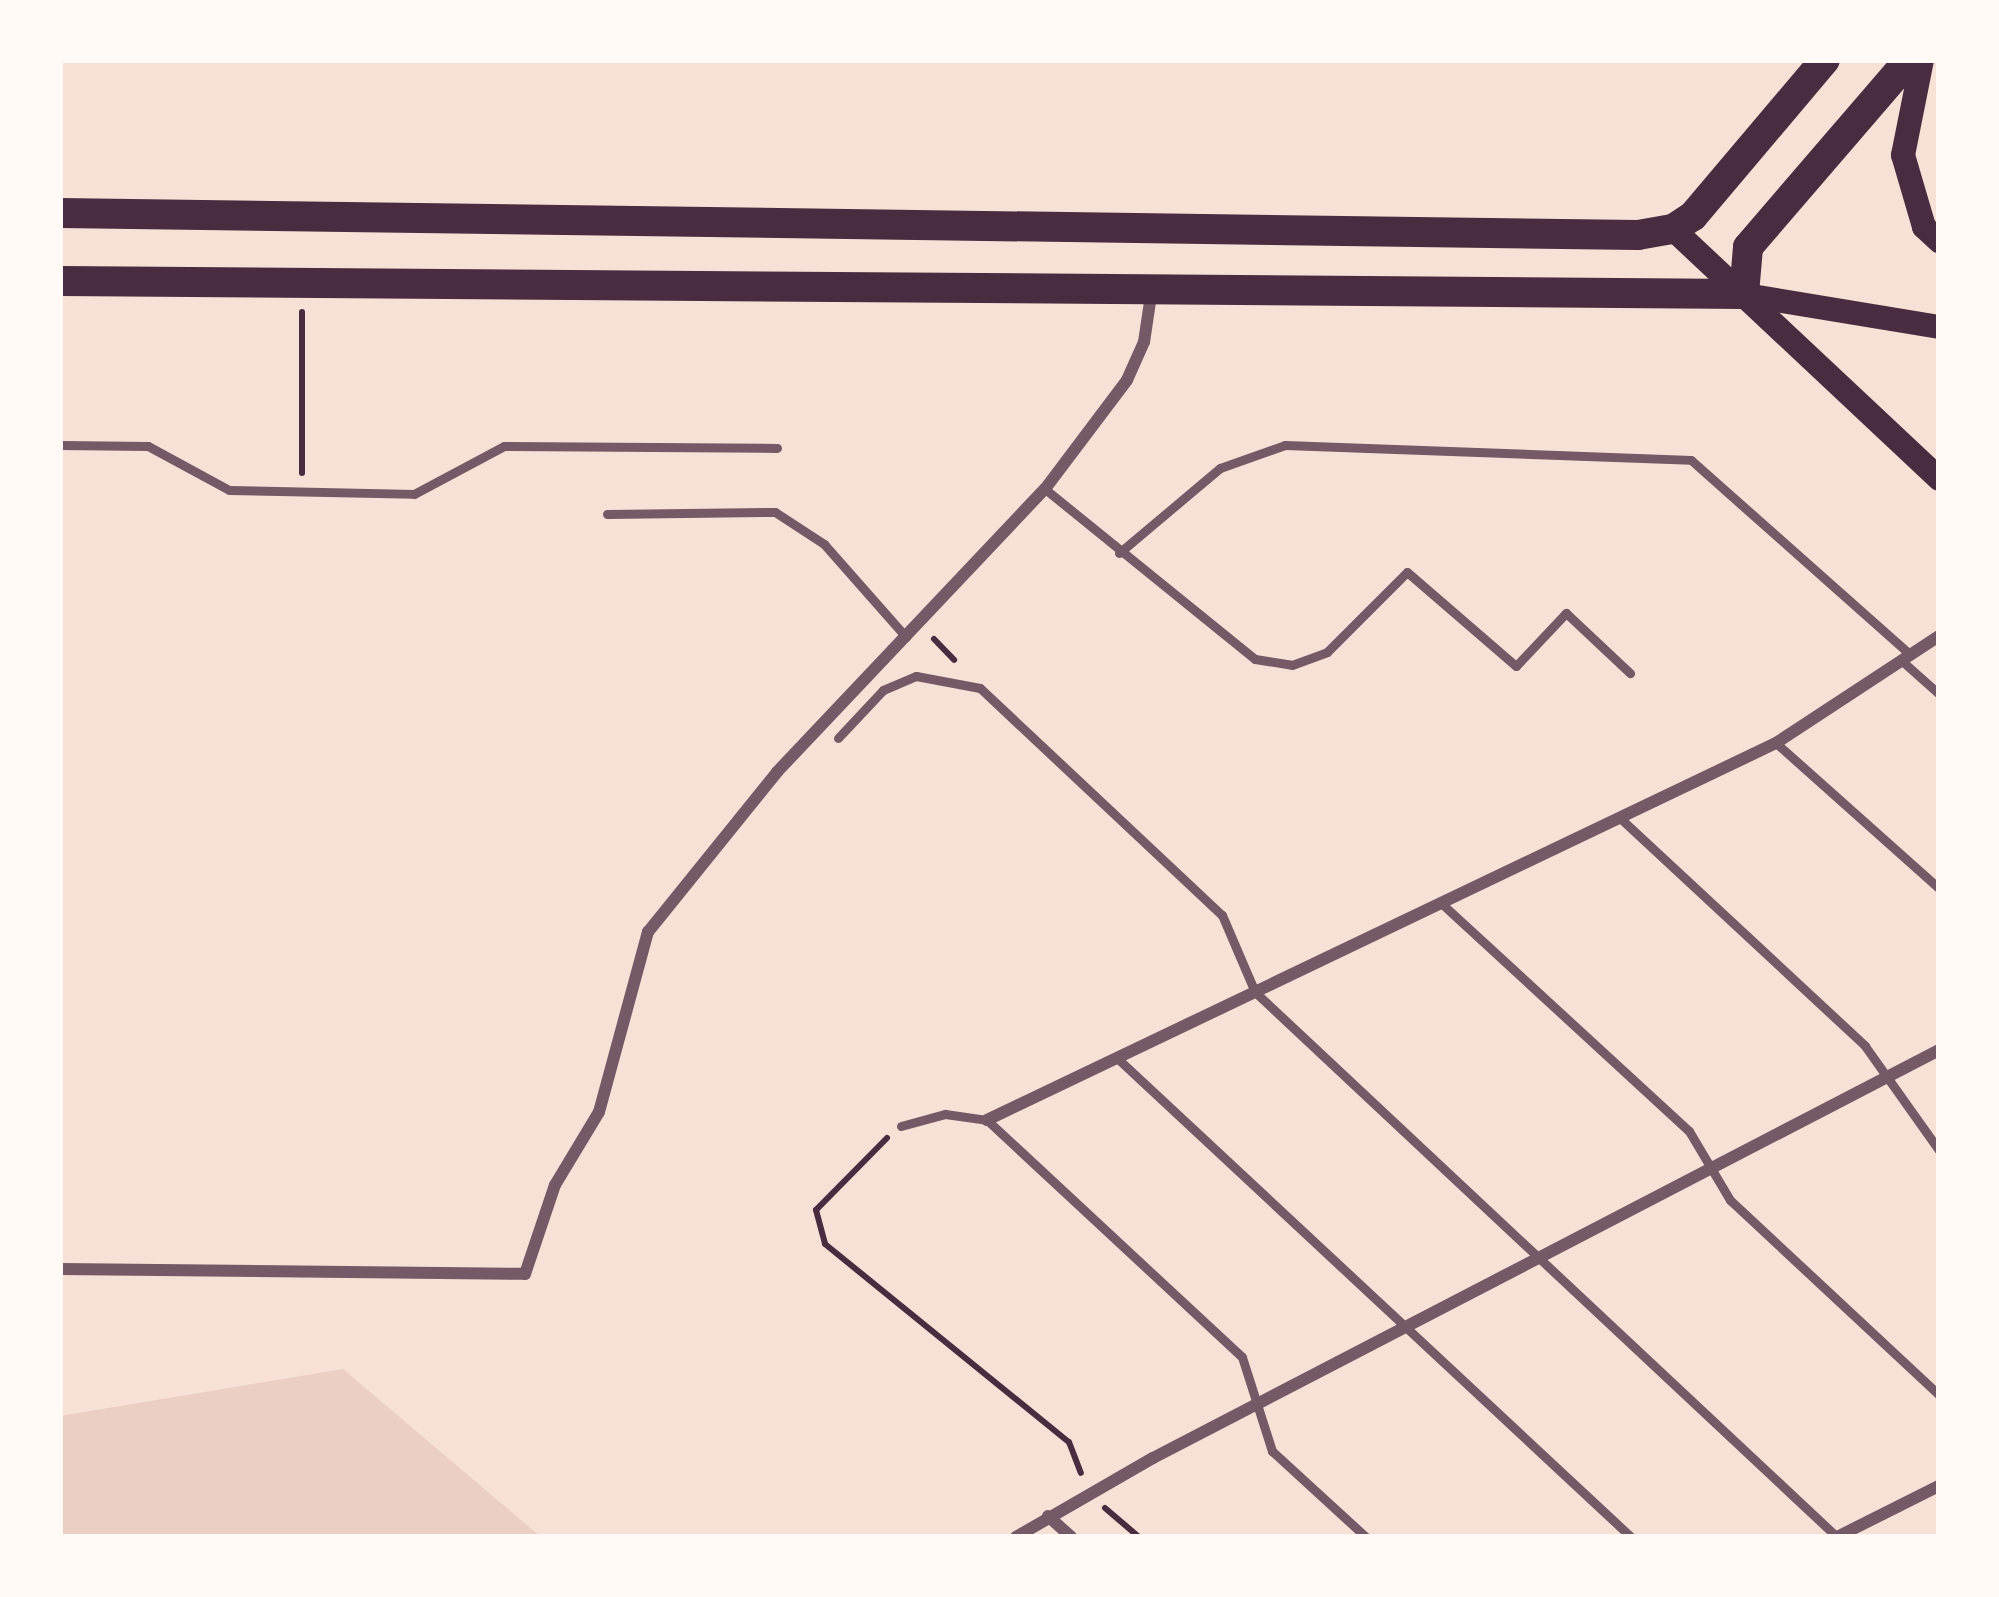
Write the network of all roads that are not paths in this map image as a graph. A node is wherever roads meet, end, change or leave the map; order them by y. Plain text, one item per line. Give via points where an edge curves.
1 (1825, 60) edge
2 (1909, 60) edge
3 (1922, 60) edge
4 (60, 213) edge
5 (1673, 230) junction
6 (1939, 241) edge
7 (60, 281) edge
8 (1744, 294) junction
9 (1151, 295) junction
10 (1939, 327) edge
11 (60, 445) edge
12 (777, 448) dead end
13 (1939, 479) edge
14 (1045, 489) junction
15 (608, 514) dead end
16 (1119, 553) junction
17 (1939, 636) edge
18 (906, 637) junction
19 (1906, 658) junction
20 (1630, 674) dead end
21 (1939, 694) edge
22 (838, 738) dead end
23 (1776, 743) junction
24 (1620, 818) junction
25 (1939, 888) edge
26 (1442, 903) junction
27 (1255, 992) junction
28 (1939, 1050) edge
29 (1117, 1058) junction
30 (1884, 1078) junction
31 (987, 1120) junction
32 (901, 1126) road end
33 (1939, 1150) edge
34 (1713, 1167) junction
35 (1540, 1257) junction
36 (60, 1269) edge
37 (1407, 1326) junction
38 (1939, 1395) edge
39 (1260, 1402) junction
40 (1939, 1486) edge
41 (1048, 1516) junction
42 (1016, 1537) edge
43 (1071, 1537) edge
44 (1366, 1537) edge
45 (1631, 1537) edge
46 (1837, 1537) edge

1 - 5 main road via 1694,216
2 - 8 main road via 1748,247
3 - 6 main road via 1903,155 1924,226
4 - 5 main road
5 - 8 main road
7 - 9 main road
8 - 9 main road
8 - 10 main road
8 - 13 main road
9 - 14 street via 1144,342 1127,380
11 - 12 lane via 148,446 229,490 414,494 504,446
14 - 16 lane
14 - 18 street
15 - 18 lane via 775,512 824,544
16 - 19 lane via 1220,468 1285,446 1691,460
16 - 20 lane via 1256,659 1292,665 1328,652 1407,572 1516,666 1566,613
17 - 19 street
18 - 36 street via 777,772 648,932 599,1112 555,1185 524,1274
19 - 21 lane
19 - 23 street
22 - 27 lane via 883,690 916,676 980,688 1222,915
23 - 24 street
23 - 25 lane
24 - 26 street
24 - 30 lane via 1865,1046
26 - 27 street
26 - 34 lane via 1689,1131
27 - 29 street
27 - 35 lane
28 - 30 street
29 - 31 street
29 - 37 lane
30 - 33 lane
30 - 34 street
31 - 32 lane via 945,1114
31 - 39 lane via 1242,1358
34 - 35 street
34 - 38 lane via 1730,1200
35 - 37 street
35 - 46 lane
37 - 39 street
37 - 45 lane
39 - 41 street
39 - 44 lane via 1272,1450
40 - 46 street
41 - 42 street
41 - 43 street

